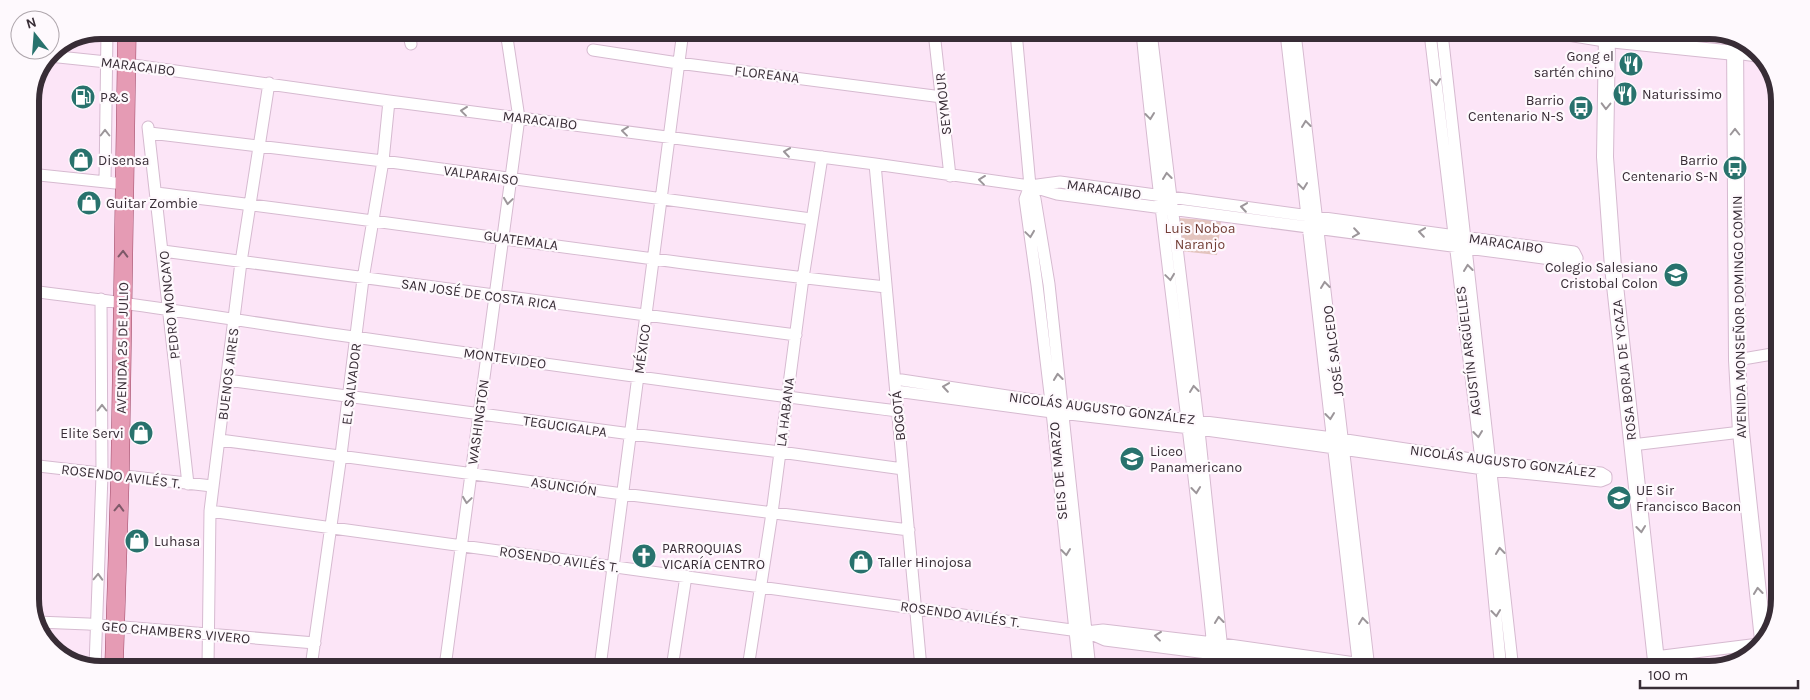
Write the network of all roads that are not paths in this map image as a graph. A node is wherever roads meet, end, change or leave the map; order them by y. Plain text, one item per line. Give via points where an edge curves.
1 (106, 39) edge
2 (127, 39) edge
3 (410, 39) edge
4 (507, 39) edge
5 (682, 39) edge
6 (935, 39) edge
7 (1017, 39) edge
8 (1143, 39) edge
9 (1151, 39) edge
10 (1287, 39) edge
11 (1295, 39) edge
12 (1431, 39) edge
13 (1442, 39) edge
14 (1607, 39) edge
15 (1623, 39) edge
16 (411, 44) dead end
17 (1735, 44) edge
18 (593, 50) dead end
19 (1735, 53) junction
20 (1751, 55) edge
21 (60, 57) edge
22 (106, 62) junction
23 (678, 63) junction
24 (126, 64) junction
25 (269, 83) junction
26 (1152, 92) junction
27 (1298, 96) junction
28 (942, 97) junction
29 (389, 101) junction
30 (519, 118) junction
31 (1446, 123) junction
32 (149, 129) joint
33 (670, 137) junction
34 (260, 146) junction
35 (822, 157) junction
36 (383, 161) junction
37 (875, 164) junction
38 (39, 175) edge
39 (950, 176) junction
40 (511, 179) junction
41 (105, 182) junction
42 (125, 184) junction
43 (1030, 186) junction
44 (156, 193) junction
45 (661, 200) junction
46 (1165, 203) junction
47 (250, 204) junction
48 (812, 219) junction
49 (374, 220) junction
50 (1312, 222) junction
51 (503, 238) junction
52 (1460, 242) junction
53 (163, 251) junction
54 (654, 258) junction
55 (241, 262) junction
56 (364, 278) junction
57 (803, 278) junction
58 (886, 287) junction
59 (39, 292) edge
60 (495, 296) junction
61 (112, 301) junction
62 (169, 310) junction
63 (646, 316) junction
64 (235, 320) junction
65 (796, 335) junction
66 (356, 337) junction
67 (1771, 354) edge
68 (487, 356) junction
69 (1737, 360) junction
70 (638, 376) junction
71 (227, 380) junction
72 (895, 385) junction
73 (349, 397) junction
74 (787, 397) junction
75 (1056, 408) junction
76 (898, 411) junction
77 (479, 414) junction
78 (1193, 424) junction
79 (1741, 432) junction
80 (631, 434) junction
81 (220, 440) junction
82 (1339, 444) junction
83 (1632, 445) junction
84 (780, 452) junction
85 (341, 456) junction
86 (1486, 465) junction
87 (39, 466) edge
88 (903, 469) junction
89 (471, 474) junction
90 (102, 475) junction
91 (120, 477) junction
92 (188, 484) junction
93 (212, 486) junction
94 (623, 494) junction
95 (210, 511) junction
96 (772, 513) junction
97 (330, 528) junction
98 (908, 530) junction
99 (461, 546) junction
100 (613, 566) junction
101 (686, 576) junction
102 (1498, 580) junction
103 (761, 587) junction
104 (916, 608) junction
105 (43, 622) edge
106 (96, 626) junction
107 (115, 627) junction
108 (1080, 631) junction
109 (1762, 631) edge
110 (209, 634) junction
111 (315, 643) junction
112 (1750, 646) edge
113 (1218, 649) junction
114 (96, 661) edge
115 (114, 661) edge
116 (208, 661) edge
117 (312, 661) edge
118 (445, 661) edge
119 (601, 661) edge
120 (673, 661) edge
121 (749, 661) edge
122 (920, 661) edge
123 (1079, 661) edge
124 (1088, 661) edge
125 (1216, 661) edge
126 (1222, 661) edge
127 (1280, 661) edge
128 (1315, 661) edge
129 (1363, 661) edge
130 (1501, 661) edge
131 (1511, 661) edge
132 (1656, 661) edge
133 (1667, 661) edge

1 - 22 street
2 - 24 main road, AVENIDA 25 DE JULIO
3 - 16 street
4 - 30 street, WASHINGTON
5 - 23 street, MÉXICO
6 - 28 street, SEYMOUR
7 - 43 street, SEIS DE MARZO
8 - 26 street
9 - 26 street
10 - 27 street, JOSÉ SALCEDO
11 - 27 street, JOSÉ SALCEDO
12 -> 31 street, AGUSTÍN ARGÜELLES
13 - 31 street, AGUSTÍN ARGÜELLES
14 -> 83 main road, ROSA BORJA DE YCAZA via 1605,157
15 - 19 street
17 - 19 main road, AVENIDA MONSEÑOR DOMINGO COMIN
18 - 23 street, FLOREANA
19 - 20 street
69 -> 19 main road, AVENIDA MONSEÑOR DOMINGO COMIN
21 - 22 street, MARACAIBO
22 - 24 street, MARACAIBO
41 -> 22 street
23 - 28 street, FLOREANA
23 - 33 street, MÉXICO
24 - 25 street, MARACAIBO
24 - 42 main road, AVENIDA 25 DE JULIO
25 - 29 street, MARACAIBO
25 - 34 street, BUENOS AIRES
26 - 46 street
27 - 50 street, JOSÉ SALCEDO
28 - 39 street, SEYMOUR
30 -> 29 street, MARACAIBO
29 - 36 street, EL SALVADOR
33 -> 30 street, MARACAIBO
30 - 40 street, WASHINGTON
31 - 52 street, AGUSTÍN ARGÜELLES
32 - 34 street, VALPARAISO
32 - 44 street, PEDRO MONCAYO
35 -> 33 street, MARACAIBO
33 - 45 street, MÉXICO
34 - 36 street, VALPARAISO
34 - 47 street, BUENOS AIRES
35 - 37 street, MARACAIBO
35 - 48 street, LA HABANA
36 - 40 street, VALPARAISO
36 - 49 street, EL SALVADOR
37 - 39 street, MARACAIBO
37 - 58 street, BOGOTÁ
38 - 41 street
43 -> 39 street, MARACAIBO
40 - 45 street, VALPARAISO
40 -> 51 street, WASHINGTON
41 - 42 street
61 -> 42 main road, AVENIDA 25 DE JULIO
43 - 46 street, MARACAIBO via 1056,194
43 - 75 street, SEIS DE MARZO via 1025,199 1043,284
44 - 47 street, GUATEMALA
44 - 53 street, PEDRO MONCAYO
45 - 48 street, VALPARAISO
45 - 54 street, MÉXICO
46 - 50 street, MARACAIBO
46 - 78 street
47 - 49 street, GUATEMALA
47 - 55 street, BUENOS AIRES
48 - 57 street, LA HABANA
49 - 51 street, GUATEMALA
49 - 56 street, EL SALVADOR
50 - 52 street, MARACAIBO
50 - 82 street, JOSÉ SALCEDO
51 - 54 street, GUATEMALA
51 - 60 street, WASHINGTON
52 - 52 street, MARACAIBO via 1573,262 1577,258 1574,252
52 - 86 street, AGUSTÍN ARGÜELLES
53 - 55 street, SAN JOSÉ DE COSTA RICA
53 - 62 street, PEDRO MONCAYO
54 - 57 street, GUATEMALA
54 - 63 street, MÉXICO
55 - 56 street, SAN JOSÉ DE COSTA RICA
55 - 64 street, BUENOS AIRES
56 - 60 street, SAN JOSÉ DE COSTA RICA
56 - 66 street, EL SALVADOR
57 - 58 street, GUATEMALA
57 - 65 street, LA HABANA
58 - 72 street, BOGOTÁ
59 - 61 street, MONTEVIDEO
60 - 63 street, SAN JOSÉ DE COSTA RICA
60 - 68 street, WASHINGTON
61 - 62 street, MONTEVIDEO
90 -> 61 street, AVENIDA 25 DE JULIO
61 - 91 main road, AVENIDA 25 DE JULIO
62 - 64 street, MONTEVIDEO
62 - 92 street, PEDRO MONCAYO
63 - 65 street, SAN JOSÉ DE COSTA RICA
63 - 70 street, MÉXICO
64 - 66 street, MONTEVIDEO
64 - 71 street, BUENOS AIRES
65 - 74 street, LA HABANA
66 - 68 street, MONTEVIDEO
66 - 73 street, EL SALVADOR
67 - 69 street
68 - 70 street, MONTEVIDEO
68 - 77 street, WASHINGTON
69 - 79 main road, AVENIDA MONSEÑOR DOMINGO COMIN
70 - 74 street, MONTEVIDEO
70 - 80 street, MÉXICO
71 - 73 street, TEGUCIGALPA
71 - 81 street, BUENOS AIRES
72 - 75 street, NICOLÁS AUGUSTO GONZÁLEZ
72 - 76 street, BOGOTÁ
73 - 77 street, TEGUCIGALPA
73 - 85 street, EL SALVADOR
74 - 76 street, MONTEVIDEO
74 - 84 street, LA HABANA
75 - 78 street, NICOLÁS AUGUSTO GONZÁLEZ
75 - 108 street, SEIS DE MARZO
76 - 88 street, BOGOTÁ
77 - 80 street, TEGUCIGALPA
77 - 89 street, WASHINGTON
78 - 82 street, NICOLÁS AUGUSTO GONZÁLEZ
78 - 113 street
79 - 83 street
109 -> 79 main road, AVENIDA MONSEÑOR DOMINGO COMIN
80 - 84 street, TEGUCIGALPA
80 - 94 street, MÉXICO
81 - 85 street, ASUNCIÓN
81 - 93 street, BUENOS AIRES
82 - 86 street, NICOLÁS AUGUSTO GONZÁLEZ
82 - 129 street, JOSÉ SALCEDO
83 -> 132 main road, ROSA BORJA DE YCAZA
84 - 88 street, TEGUCIGALPA
84 - 96 street, LA HABANA
85 - 89 street, ASUNCIÓN
85 - 97 street, EL SALVADOR
86 - 86 street, NICOLÁS AUGUSTO GONZÁLEZ via 1601,482 1606,479 1601,473
86 - 102 street, AGUSTÍN ARGÜELLES
87 - 90 street, ROSENDO AVILÉS T.
88 - 98 street, BOGOTÁ
89 - 94 street, ASUNCIÓN
89 -> 99 street, WASHINGTON
90 - 91 street, ROSENDO AVILÉS T.
106 -> 90 street, AVENIDA 25 DE JULIO
91 - 92 street, ROSENDO AVILÉS T.
107 -> 91 main road, AVENIDA 25 DE JULIO
92 - 93 street, ROSENDO AVILÉS T.
93 - 95 street, BUENOS AIRES
94 - 96 street, ASUNCIÓN
94 - 100 street, MÉXICO
95 - 97 street, ROSENDO AVILÉS T.
95 - 110 street, BUENOS AIRES
96 - 98 street, ASUNCIÓN
96 - 103 street, LA HABANA
97 - 99 street, ROSENDO AVILÉS T.
97 - 111 street, EL SALVADOR
98 - 104 street, BOGOTÁ
99 - 100 street, ROSENDO AVILÉS T.
99 - 118 street, WASHINGTON
100 - 101 street, ROSENDO AVILÉS T.
100 - 119 street, MÉXICO
101 - 103 street, ROSENDO AVILÉS T.
101 - 120 street
102 -> 130 street, AGUSTÍN ARGÜELLES
102 - 131 street, AGUSTÍN ARGÜELLES
103 - 104 street, ROSENDO AVILÉS T.
103 - 121 street, LA HABANA
104 - 108 street, ROSENDO AVILÉS T.
104 - 122 street, BOGOTÁ
105 - 106 street, GEO CHAMBERS VIVERO
106 - 107 street, GEO CHAMBERS VIVERO
106 - 114 street, AVENIDA 25 DE JULIO
107 - 110 street, GEO CHAMBERS VIVERO
107 - 115 main road, AVENIDA 25 DE JULIO
108 - 113 street, ROSENDO AVILÉS T. via 1105,640
108 - 123 street, SEIS DE MARZO
108 - 124 street, SEIS DE MARZO
110 - 111 street, GEO CHAMBERS VIVERO
110 - 116 street, BUENOS AIRES
111 - 117 street, EL SALVADOR
112 - 133 street
113 - 125 street
113 - 126 street
113 - 127 street, ROSENDO AVILÉS T.
113 - 128 street, ROSENDO AVILÉS T.

